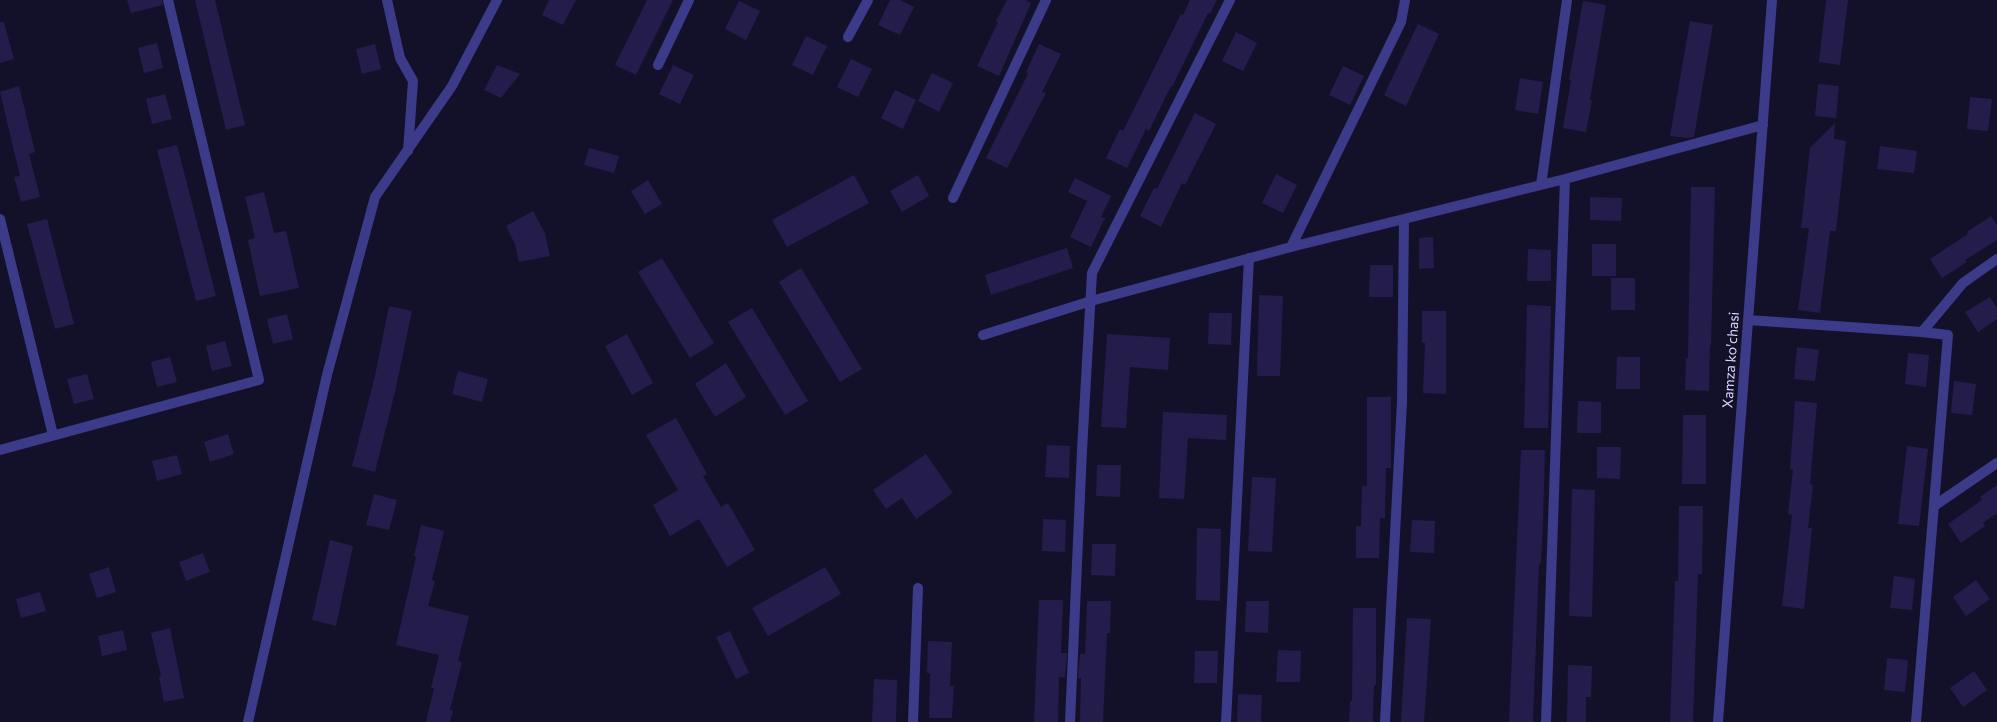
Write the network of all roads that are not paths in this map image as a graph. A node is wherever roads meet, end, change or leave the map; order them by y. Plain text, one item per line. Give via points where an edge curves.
1 (168, 0) edge
2 (387, 0) edge
3 (497, 0) edge
4 (689, 0) edge
5 (868, 0) edge
6 (1046, 0) edge
7 (1230, 0) edge
8 (1405, 0) edge
9 (1567, 0) edge
10 (1772, 0) edge
11 (848, 37) dead end
12 (658, 65) dead end
13 (1763, 125) junction
14 (408, 151) junction
15 (1565, 179) junction
16 (1541, 185) junction
17 (953, 198) dead end
18 (1404, 218) junction
19 (0, 220) edge
20 (1291, 247) junction
21 (1249, 258) junction
22 (1997, 260) edge
23 (1091, 301) junction
24 (1748, 320) junction
25 (1922, 332) junction
26 (984, 335) dead end
27 (53, 435) junction
28 (0, 450) edge
29 (1997, 463) edge
30 (1934, 506) junction
31 (918, 588) dead end
32 (248, 722) edge
33 (913, 722) edge
34 (1070, 722) edge
35 (1226, 722) edge
36 (1385, 722) edge
37 (1546, 722) edge
38 (1718, 722) edge
39 (1916, 722) edge

1 - 27 street via 259,380
2 - 14 street via 400,58 413,80
3 - 14 street via 452,86
4 - 12 street
5 - 11 street
6 - 17 street
7 - 23 street via 1092,273
8 - 20 street via 1401,22
9 - 16 street
10 - 13 street, Xamza ko'chasi
13 - 15 street
13 - 24 street, Xamza ko'chasi
14 - 32 street via 375,197 327,375
15 - 16 street
15 - 37 street
16 - 18 street
18 - 20 street
18 - 36 street via 1402,402
19 - 27 street
20 - 21 street
21 - 23 street
21 - 35 street
22 - 25 street via 1963,283
23 - 26 street
23 - 34 street via 1081,458
24 - 25 street
24 - 38 street, Xamza ko'chasi
25 - 30 street via 1948,334
27 - 28 street
29 - 30 street
30 - 39 street
31 - 33 street

